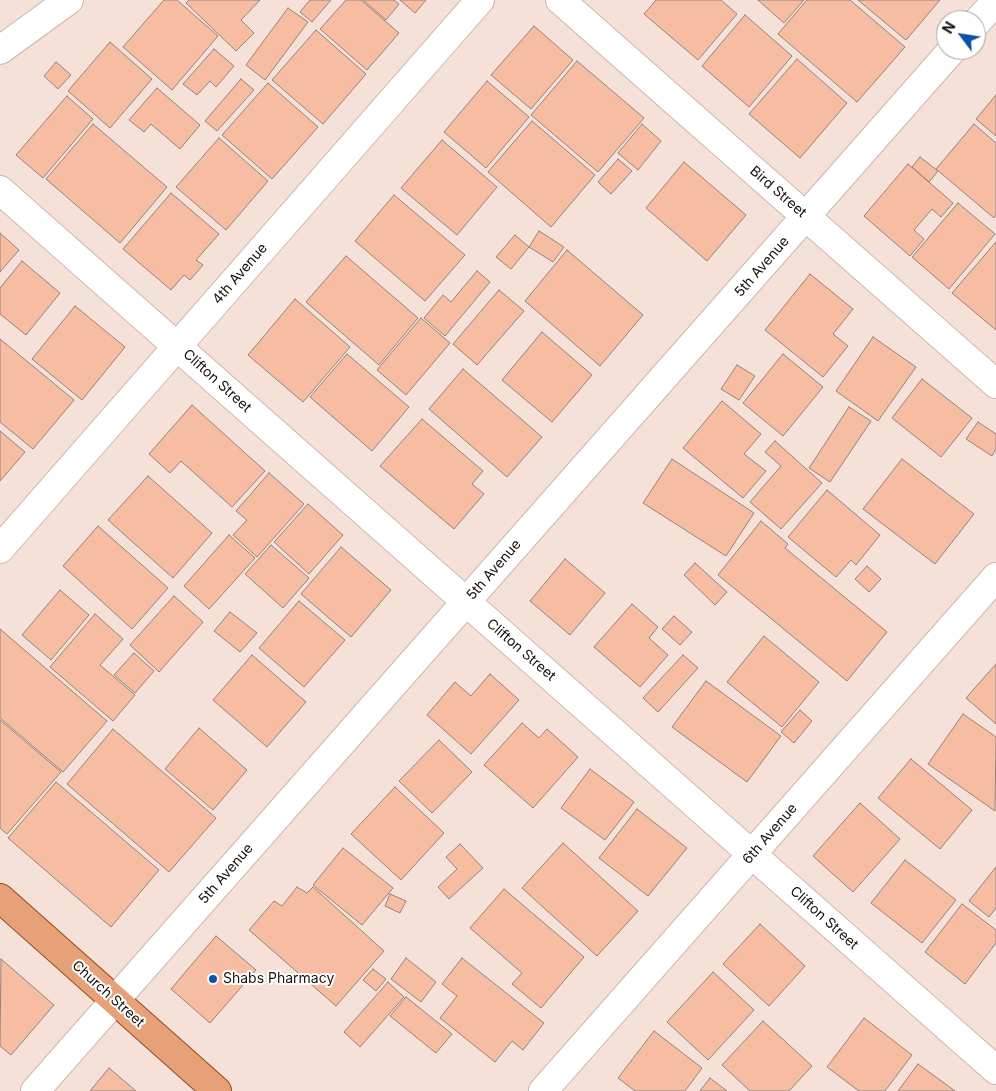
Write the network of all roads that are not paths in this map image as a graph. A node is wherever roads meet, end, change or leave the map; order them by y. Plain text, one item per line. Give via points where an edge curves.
1 (69, 0) edge
2 (480, 0) edge
3 (560, 0) edge
4 (996, 0) edge
5 (986, 12) edge
6 (0, 50) edge
7 (943, 60) edge
8 (0, 190) edge
9 (806, 216) junction
10 (177, 346) junction
11 (996, 384) edge
12 (0, 549) edge
13 (996, 577) edge
14 (466, 602) junction
15 (752, 854) junction
16 (0, 898) edge
17 (115, 1000) junction
18 (996, 1070) edge
19 (35, 1091) edge
20 (217, 1091) edge
21 (543, 1091) edge

1 - 6 street
2 - 10 street, 4th Avenue
3 - 9 street, Bird Street
4 - 5 street
7 - 9 street, 5th Avenue
8 - 10 street, Clifton Street
9 - 11 street, Bird Street
9 - 14 street, 5th Avenue
10 - 12 street, 4th Avenue
10 - 14 street, Clifton Street
13 - 15 street, 6th Avenue
14 - 15 street, Clifton Street
14 - 17 street, 5th Avenue
15 - 18 street, Clifton Street
15 - 21 street, 6th Avenue
16 - 17 main road, Church Street
17 - 19 street, 5th Avenue
17 - 20 main road, Church Street

